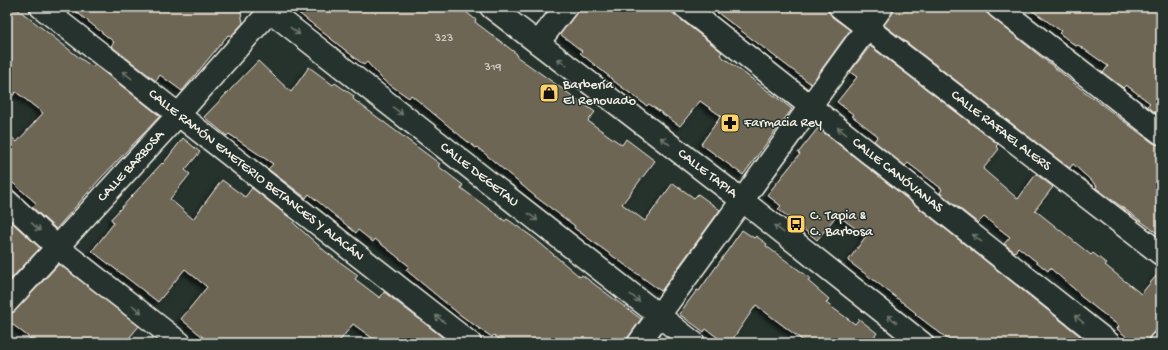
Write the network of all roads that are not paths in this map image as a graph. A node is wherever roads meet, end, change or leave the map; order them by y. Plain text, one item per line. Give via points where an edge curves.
1 (41, 7) edge
2 (491, 7) edge
3 (566, 7) edge
4 (686, 7) edge
5 (840, 7) edge
6 (882, 7) edge
7 (998, 7) edge
8 (267, 9) edge
9 (868, 28) junction
10 (538, 43) junction
11 (811, 105) junction
12 (178, 115) junction
13 (1161, 132) edge
14 (7, 201) edge
15 (743, 201) junction
16 (57, 247) junction
17 (1161, 254) edge
18 (7, 302) edge
19 (658, 316) junction
20 (180, 343) edge
21 (470, 343) edge
22 (639, 343) edge
23 (694, 343) edge
24 (922, 343) edge
25 (1109, 343) edge

12 -> 1 street, CALLE RAMÓN EMETERIO BETANCES Y ALACÁN
2 - 10 street, CALLE TAPIA
3 - 10 street
4 - 11 street, CALLE CANÓVANAS
5 - 9 street, CALLE RAFAEL ALERS
6 - 9 street
7 - 13 street
8 - 12 street, CALLE BARBOSA
8 -> 19 street, CALLE DEGETAU
9 - 11 street
9 - 17 street, CALLE RAFAEL ALERS
15 -> 10 street, CALLE TAPIA
11 - 15 street
25 -> 11 street, CALLE CANÓVANAS
12 - 16 street, CALLE BARBOSA
21 -> 12 street, CALLE RAMÓN EMETERIO BETANCES Y ALACÁN
14 -> 16 street
15 - 19 street
24 -> 15 street, CALLE TAPIA
16 - 18 street, CALLE BARBOSA
16 -> 20 street
19 - 22 street
19 - 23 street, CALLE DEGETAU

